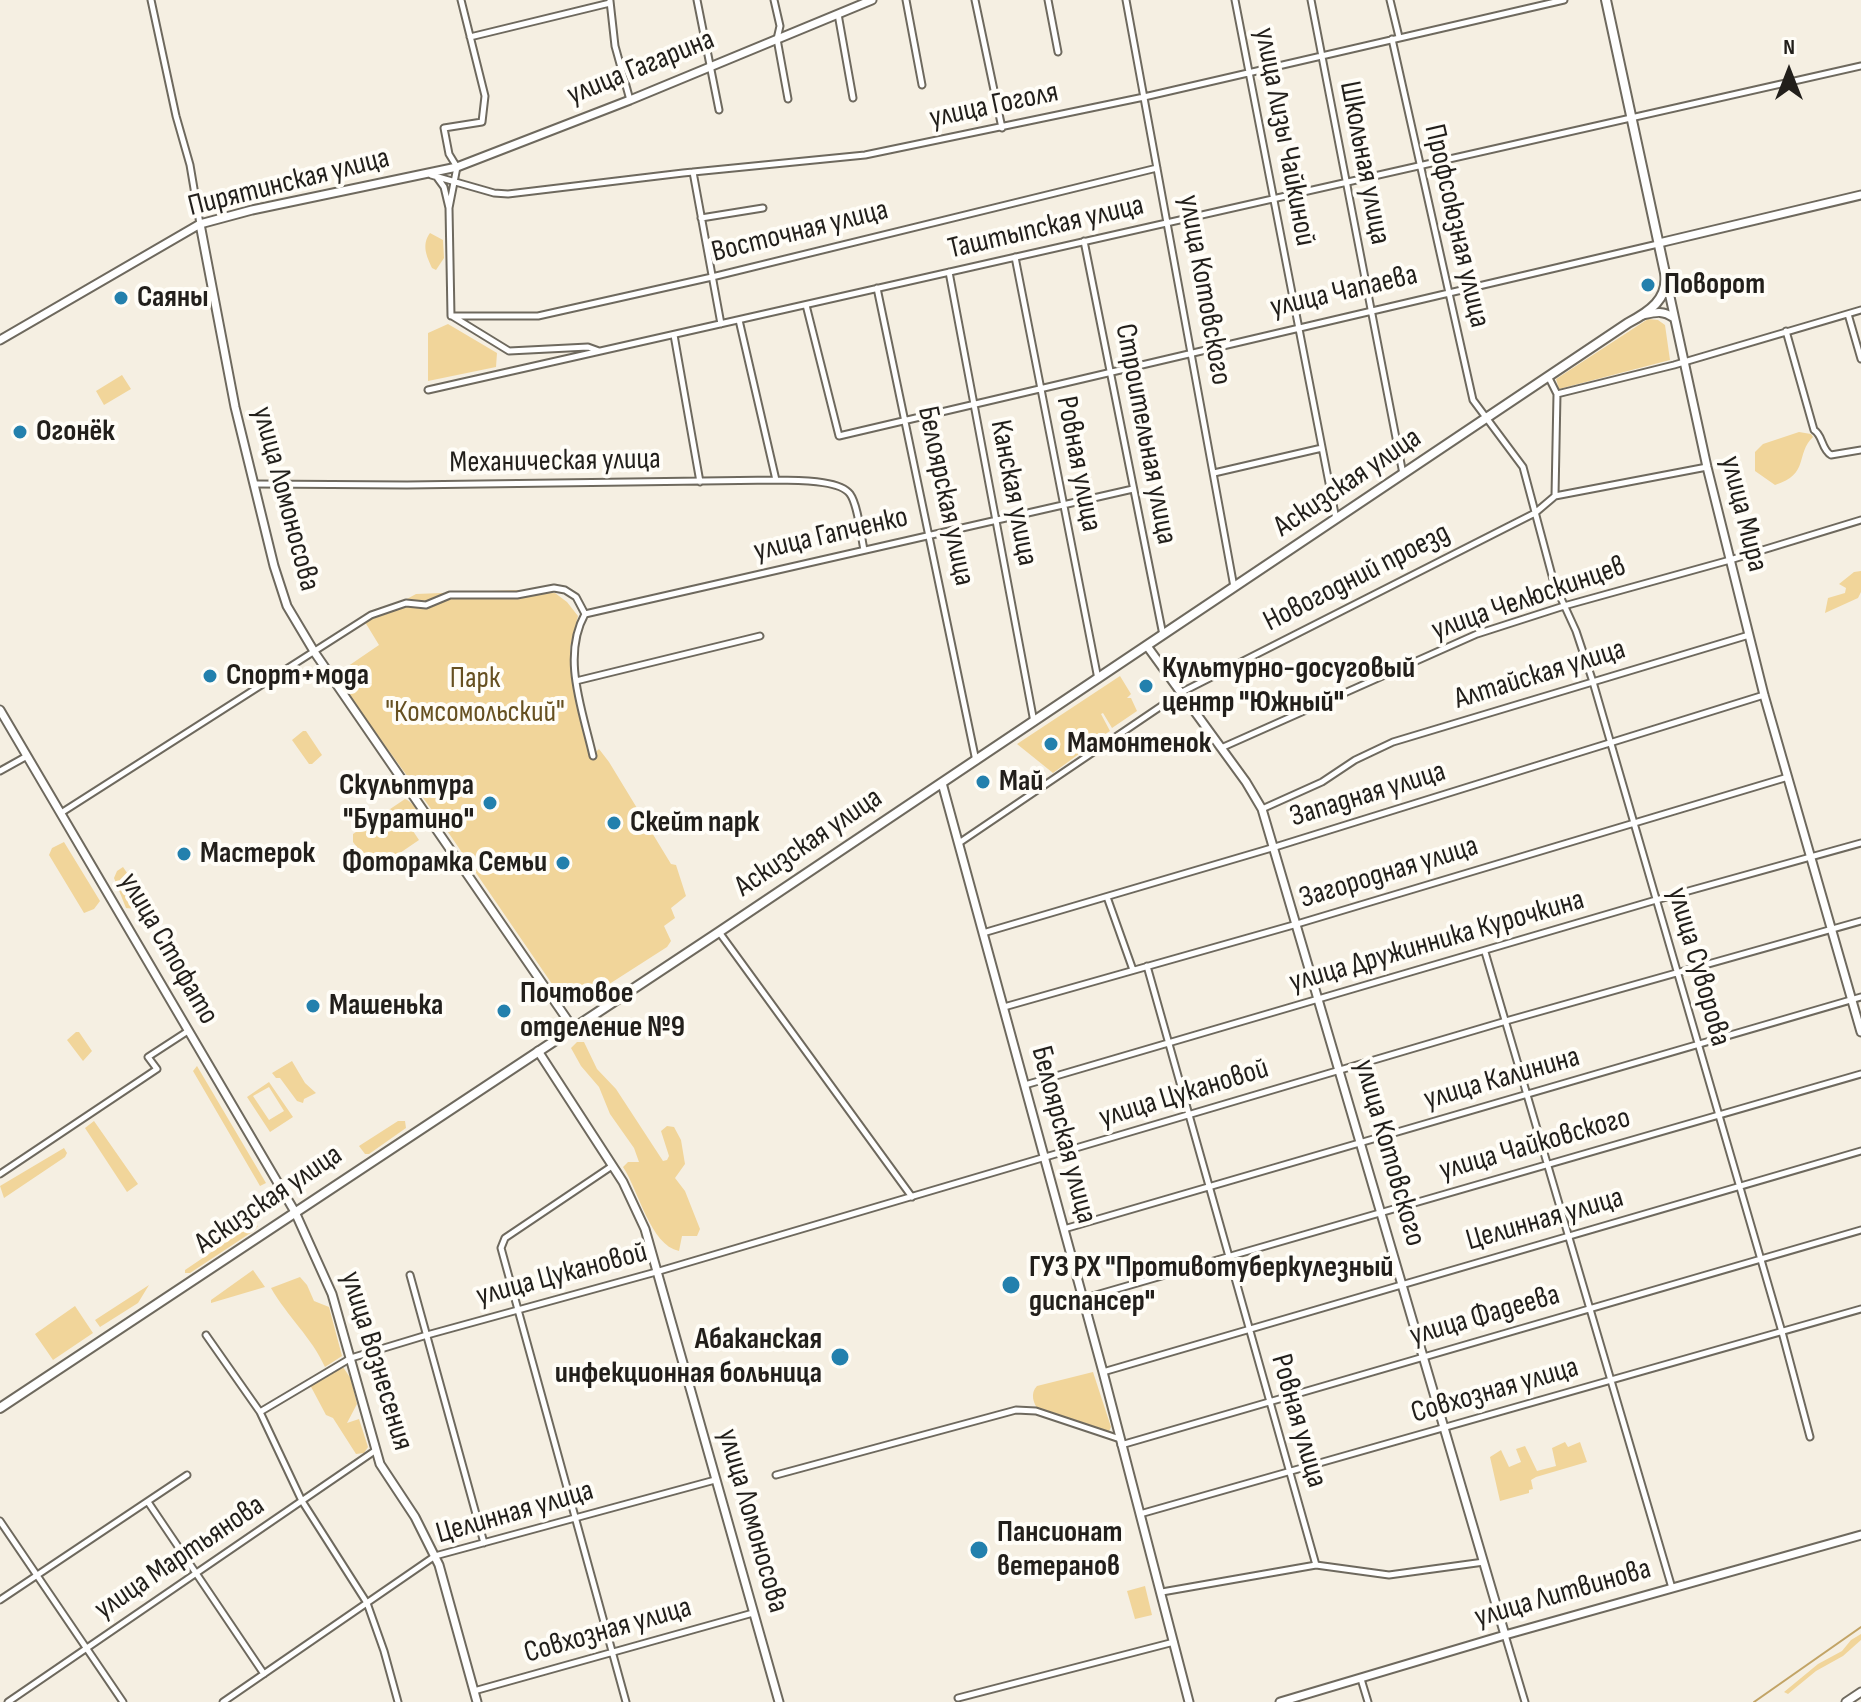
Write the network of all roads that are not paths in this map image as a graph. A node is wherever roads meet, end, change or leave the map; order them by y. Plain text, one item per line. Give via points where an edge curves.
1 (151, 0) edge
2 (461, 0) edge
3 (697, 0) edge
4 (774, 0) edge
5 (872, 0) edge
6 (906, 0) edge
7 (975, 0) edge
8 (1048, 0) edge
9 (1126, 0) edge
10 (1235, 0) edge
11 (1311, 0) edge
12 (1390, 0) edge
13 (1564, 0) edge
14 (1606, 0) edge
15 (610, 2) edge
16 (838, 14) junction
17 (470, 37) junction
18 (1395, 38) junction
19 (777, 39) junction
20 (1058, 52) dead end
21 (1321, 55) junction
22 (710, 66) junction
23 (1861, 66) edge
24 (1249, 72) junction
25 (922, 85) dead end
26 (1144, 97) junction
27 (853, 98) dead end
28 (788, 99) dead end
29 (630, 100) junction
30 (719, 110) dead end
31 (1632, 119) junction
32 (1002, 128) junction
33 (1419, 166) junction
34 (457, 167) junction
35 (1157, 168) junction
36 (693, 172) junction
37 (431, 175) junction
38 (455, 181) junction
39 (1346, 182) junction
40 (1861, 195) edge
41 (1274, 199) junction
42 (449, 208) junction
43 (763, 208) dead end
44 (701, 218) junction
45 (1167, 223) junction
46 (200, 224) junction
47 (1084, 241) junction
48 (1659, 243) junction
49 (1015, 257) junction
50 (949, 272) junction
51 (712, 277) junction
52 (1667, 282) junction
53 (877, 288) junction
54 (1447, 292) junction
55 (806, 305) junction
56 (1371, 310) junction
57 (1861, 310) edge
58 (1848, 314) junction
59 (1643, 315) junction
60 (451, 316) junction
61 (1674, 318) junction
62 (739, 320) junction
63 (721, 324) junction
64 (1299, 327) junction
65 (1786, 331) junction
66 (674, 335) junction
67 (0, 340) edge
68 (600, 351) junction
69 (1191, 354) junction
70 (1861, 359) edge
71 (1684, 360) junction
72 (1110, 372) junction
73 (1549, 378) junction
74 (1041, 388) junction
75 (428, 390) dead end
76 (1557, 394) junction
77 (974, 404) junction
78 (1487, 419) junction
79 (904, 421) junction
80 (1322, 448) junction
81 (1861, 450) edge
82 (1707, 467) junction
83 (1213, 473) junction
84 (1403, 475) junction
85 (776, 480) junction
86 (700, 482) junction
87 (256, 484) junction
88 (1133, 489) junction
89 (1555, 496) junction
90 (1064, 505) junction
91 (1535, 513) junction
92 (1336, 519) junction
93 (996, 520) junction
94 (1861, 520) edge
95 (928, 536) junction
96 (864, 550) junction
97 (1730, 560) junction
98 (1235, 588) junction
99 (1564, 606) junction
100 (585, 614) junction
101 (1163, 635) junction
102 (1749, 635) junction
103 (760, 636) dead end
104 (1147, 646) junction
105 (315, 653) junction
106 (1098, 679) junction
107 (576, 681) junction
108 (1593, 682) junction
109 (1182, 692) junction
110 (1764, 695) junction
111 (0, 710) edge
112 (1034, 722) junction
113 (1610, 742) junction
114 (1221, 748) junction
115 (27, 756) junction
116 (593, 756) dead end
117 (976, 761) junction
118 (0, 771) edge
119 (1788, 777) junction
120 (942, 783) junction
121 (1262, 809) junction
122 (61, 814) junction
123 (1634, 823) junction
124 (959, 843) junction
125 (1861, 843) edge
126 (1275, 847) junction
127 (1811, 858) junction
128 (1107, 897) junction
129 (1656, 900) junction
130 (1861, 921) edge
131 (1297, 924) junction
132 (1832, 927) junction
133 (719, 932) junction
134 (983, 933) junction
135 (1485, 952) junction
136 (1147, 966) junction
137 (1133, 970) junction
138 (1676, 973) junction
139 (1861, 997) edge
140 (1319, 1000) junction
141 (1852, 1000) junction
142 (1003, 1007) junction
143 (1506, 1021) junction
144 (573, 1028) junction
145 (188, 1030) junction
146 (1861, 1032) edge
147 (1169, 1043) junction
148 (1697, 1045) junction
149 (538, 1051) junction
150 (1340, 1071) junction
151 (1861, 1074) edge
152 (1025, 1085) junction
153 (1527, 1094) junction
154 (1189, 1115) junction
155 (1718, 1116) junction
156 (1361, 1143) junction
157 (1861, 1151) edge
158 (1045, 1159) junction
159 (1548, 1164) junction
160 (612, 1166) junction
161 (0, 1174) edge
162 (1209, 1187) junction
163 (1739, 1188) junction
164 (912, 1197) junction
165 (295, 1212) junction
166 (1381, 1212) junction
167 (1064, 1229) junction
168 (1861, 1230) edge
169 (1568, 1235) junction
170 (1229, 1256) junction
171 (1760, 1259) junction
172 (656, 1272) junction
173 (410, 1275) dead end
174 (1402, 1283) junction
175 (1082, 1299) junction
176 (1590, 1308) junction
177 (1861, 1309) edge
178 (516, 1310) junction
179 (1249, 1328) junction
180 (1782, 1332) junction
181 (206, 1335) dead end
182 (427, 1335) junction
183 (1424, 1357) junction
184 (351, 1358) junction
185 (1103, 1372) junction
186 (1611, 1381) junction
187 (1270, 1402) junction
188 (0, 1408) edge
189 (260, 1412) junction
190 (1444, 1428) junction
191 (1810, 1437) dead end
192 (1120, 1442) junction
193 (376, 1450) junction
194 (1290, 1473) junction
195 (187, 1475) dead end
196 (776, 1475) dead end
197 (715, 1480) junction
198 (302, 1501) junction
199 (148, 1502) junction
200 (1140, 1514) junction
201 (573, 1518) junction
202 (0, 1521) edge
203 (1861, 1535) edge
204 (484, 1543) junction
205 (435, 1556) junction
206 (1484, 1562) junction
207 (1316, 1565) junction
208 (196, 1573) junction
209 (37, 1577) junction
210 (1672, 1588) junction
211 (1162, 1592) junction
212 (0, 1600) edge
213 (367, 1603) junction
214 (753, 1613) junction
215 (1505, 1635) junction
216 (1174, 1642) junction
217 (86, 1648) junction
218 (612, 1652) junction
219 (264, 1674) junction
220 (1361, 1679) junction
221 (474, 1691) junction
222 (1861, 1692) edge
223 (958, 1698) dead end
224 (8, 1702) edge
225 (123, 1702) edge
226 (223, 1702) edge
227 (398, 1702) edge
228 (477, 1702) edge
229 (626, 1702) edge
230 (779, 1702) edge
231 (1189, 1702) edge
232 (1280, 1702) edge
233 (1368, 1702) edge
234 (1525, 1702) edge
235 (1846, 1702) edge

1 - 46 street, улица Ломоносова
2 - 17 street
3 - 22 street
4 - 19 street
5 - 16 street, улица Гагарина
6 - 25 street
7 - 32 street
8 - 20 street
9 - 26 street, улица Котовского
10 - 24 street, улица Лизы Чайкиной
11 - 21 street, Школьная улица
12 - 18 street, Профсоюзная улица
13 - 18 street, улица Гоголя
14 - 31 main road, улица Мира
15 - 17 street
15 - 29 street
16 - 19 street, улица Гагарина
16 - 27 street
17 - 34 street via 485,96 482,122 444,128
18 - 21 street, улица Гоголя
18 - 33 street, Профсоюзная улица
19 - 22 street, улица Гагарина
19 - 28 street
21 - 24 street, улица Гоголя
21 - 39 street, Школьная улица
22 - 29 street, улица Гагарина
22 - 30 street
23 - 31 street, Таштыпская улица
24 - 26 street, улица Гоголя
24 - 41 street, улица Лизы Чайкиной
26 - 32 street, улица Гоголя
26 - 35 street, улица Котовского
29 - 34 street, улица Гагарина
31 - 33 street, Таштыпская улица
31 - 48 main road, улица Мира
32 - 36 street, улица Гоголя via 865,155
33 - 39 street, Таштыпская улица
33 - 54 street, Профсоюзная улица
34 - 37 street, улица Гагарина
34 - 38 street
35 - 45 street, улица Котовского
35 - 51 street, Восточная улица
36 - 38 street, улица Гоголя via 508,194
36 - 44 street
37 - 38 street, улица Гоголя
37 - 42 street via 444,187
37 - 46 street, Пирятинская улица
38 - 42 street
39 - 41 street, Таштыпская улица
39 - 56 street, Школьная улица
40 - 48 street, улица Чапаева
41 - 45 street, Таштыпская улица
41 - 64 street, улица Лизы Чайкиной
42 - 60 street
43 - 44 street
44 - 51 street
45 - 47 street, Таштыпская улица
45 - 69 street, улица Котовского
46 - 67 street, Пирятинская улица
46 - 87 street, улица Ломоносова via 235,407
47 - 49 street, Таштыпская улица
47 - 72 street, Строительная улица
48 - 52 main road, улица Мира
48 - 54 street, улица Чапаева
49 - 50 street, Таштыпская улица
49 - 74 street, Ровная улица
50 - 53 street, Таштыпская улица
50 - 77 street, Канская улица
51 - 60 street, Восточная улица via 538,316
51 - 63 street
52 - 59 main road via 1661,299
52 - 61 street, улица Мира
53 - 55 street, Таштыпская улица
53 - 79 street, Белоярская улица
54 - 56 street, улица Чапаева
54 - 78 street, Профсоюзная улица via 1473,400
55 - 62 street, Таштыпская улица
55 - 79 street, улица Чапаева via 839,436
56 - 64 street, улица Чапаева
56 - 84 street, Школьная улица
57 - 58 street
58 - 65 street
58 - 70 street
59 - 61 street via 1657,311
59 - 73 main road, Аскизская улица
60 - 68 street via 509,351
61 - 71 street, улица Мира
62 - 63 street, Таштыпская улица
62 - 85 street
63 - 66 street, Таштыпская улица
64 - 69 street, улица Чапаева
64 - 80 street, улица Лизы Чайкиной
65 - 71 street
65 - 81 street via 1825,452
66 - 68 street, Таштыпская улица
66 - 86 street
68 - 75 street, Таштыпская улица
69 - 72 street, улица Чапаева
69 - 83 street, улица Котовского
71 - 76 street
71 - 82 street, улица Мира
72 - 74 street, улица Чапаева
72 - 88 street, Строительная улица
73 - 76 street
73 - 78 main road, Аскизская улица
74 - 77 street, улица Чапаева
74 - 90 street, Ровная улица
76 - 89 street
77 - 79 street, улица Чапаева
77 - 93 street, Канская улица
78 - 84 main road, Аскизская улица
78 - 91 street, улица Суворова via 1523,467
79 - 95 street, Белоярская улица
80 - 83 street
80 - 92 street, улица Лизы Чайкиной
82 - 89 street
82 - 97 street, улица Мира
83 - 98 street, улица Котовского
84 - 92 main road, Аскизская улица
85 - 86 street, Механическая улица
85 - 96 street, Механическая улица via 842,487 851,496
86 - 87 street, Механическая улица
87 - 105 street, улица Ломоносова via 287,606
88 - 90 street, улица Гапченко
88 - 101 street, Строительная улица
89 - 91 street
90 - 93 street, улица Гапченко
90 - 106 street, Ровная улица
91 - 99 street, улица Суворова
91 - 109 street, Новогодний проезд
92 - 98 main road, Аскизская улица
93 - 95 street, улица Гапченко
93 - 112 street, Канская улица
94 - 97 street, улица Челюскинцев
95 - 96 street, улица Гапченко
95 - 117 street, Белоярская улица
96 - 100 street, улица Гапченко
97 - 99 street, улица Челюскинцев
97 - 102 street, улица Мира
98 - 101 main road, Аскизская улица
99 - 108 street, улица Суворова
99 - 114 street, улица Челюскинцев via 1477,634
100 - 105 street via 576,597 554,588 517,595 450,595 371,615
100 - 107 street via 573,645
101 - 104 main road, Аскизская улица
102 - 108 street, Алтайская улица
102 - 110 street, улица Мира
103 - 107 street
104 - 106 main road, Аскизская улица
104 - 109 street, улица Котовского
105 - 122 street
105 - 144 street, улица Ломоносова
106 - 112 main road, Аскизская улица
107 - 116 street
108 - 113 street, улица Суворова
108 - 121 street, Алтайская улица via 1393,742
109 - 114 street, улица Котовского
109 - 124 street, Новогодний проезд
110 - 113 street, Западная улица
110 - 119 street, улица Мира
111 - 115 street, улица Стофато
112 - 117 main road, Аскизская улица
113 - 123 street, улица Суворова
113 - 126 street, Западная улица
114 - 121 street, улица Котовского
115 - 118 street
115 - 122 street, улица Стофато
117 - 120 main road, Аскизская улица
119 - 123 street, Загородная улица
119 - 127 street, улица Мира
120 - 124 street, Белоярская улица
120 - 133 main road, Аскизская улица
121 - 126 street, улица Котовского
122 - 145 street, улица Стофато
123 - 129 street, улица Суворова
123 - 131 street, Загородная улица
124 - 134 street, Белоярская улица
125 - 127 street, улица Дружинника Курочкина
126 - 128 street, Западная улица
126 - 131 street, улица Котовского
127 - 129 street, улица Дружинника Курочкина
127 - 132 street, улица Мира
128 - 134 street, Западная улица
128 - 137 street
129 - 135 street, улица Дружинника Курочкина
129 - 138 street, улица Суворова
130 - 132 street, улица Цукановой
131 - 136 street, Загородная улица
131 - 140 street, улица Котовского
132 - 138 street, улица Цукановой
132 - 141 street, улица Мира
133 - 144 main road, Аскизская улица
133 - 164 street
134 - 142 street, Белоярская улица
135 - 140 street, улица Дружинника Курочкина
135 - 143 street
136 - 137 street, Загородная улица
136 - 147 street, Ровная улица
137 - 142 street, Загородная улица
138 - 143 street, улица Цукановой
138 - 148 street, улица Суворова
139 - 141 street, улица Калинина
140 - 147 street, улица Дружинника Курочкина
140 - 150 street, улица Котовского
141 - 146 street, улица Мира
141 - 148 street, улица Калинина
142 - 152 street, Белоярская улица
143 - 150 street, улица Цукановой
143 - 153 street
144 - 149 main road, Аскизская улица
145 - 161 street via 148,1057 157,1069
145 - 165 street, улица Стофато
147 - 152 street, улица Дружинника Курочкина
147 - 154 street, Ровная улица
148 - 153 street, улица Калинина
148 - 155 street, улица Суворова
149 - 160 street, улица Ломоносова
149 - 165 main road, Аскизская улица
150 - 154 street, улица Цукановой
150 - 156 street, улица Котовского
151 - 155 street, улица Чайковского
152 - 158 street, Белоярская улица
153 - 156 street, улица Калинина
153 - 159 street
154 - 158 street, улица Цукановой
154 - 162 street, Ровная улица
155 - 159 street, улица Чайковского
155 - 163 street, улица Суворова
156 - 162 street, улица Калинина
156 - 166 street, улица Котовского
157 - 163 street, Целинная улица
158 - 164 street, улица Цукановой
158 - 167 street, Белоярская улица
159 - 166 street, улица Чайковского
159 - 169 street
160 - 172 street, улица Ломоносова via 636,1207
160 - 178 street via 501,1242
162 - 167 street, улица Калинина
162 - 170 street, Ровная улица
163 - 169 street, Целинная улица
163 - 171 street, улица Суворова
164 - 172 street, улица Цукановой
165 - 184 street, улица Вознесения via 321,1265
165 - 188 main road, Аскизская улица
166 - 170 street, улица Чайковского
166 - 174 street, улица Котовского
167 - 175 street, Белоярская улица
168 - 171 street, улица Фадеева
169 - 174 street, Целинная улица
169 - 176 street
170 - 175 street, улица Чайковского
170 - 179 street, Ровная улица
171 - 176 street, улица Фадеева
171 - 180 street, улица Суворова
172 - 178 street, улица Цукановой
172 - 197 street, улица Ломоносова
173 - 182 street
174 - 179 street, Целинная улица
174 - 183 street, улица Котовского
175 - 185 street, Белоярская улица
176 - 183 street, улица Фадеева
176 - 186 street
177 - 180 street, Совхозная улица
178 - 182 street, улица Цукановой
178 - 201 street
179 - 185 street, Целинная улица
179 - 187 street, Ровная улица
180 - 186 street, Совхозная улица
180 - 191 street, улица Суворова
181 - 189 street
182 - 184 street, улица Цукановой
182 - 204 street
183 - 187 street, улица Фадеева
183 - 190 street, улица Котовского
184 - 189 street, улица Цукановой
184 - 193 street, улица Вознесения
185 - 192 street, Белоярская улица
186 - 190 street, Совхозная улица
186 - 210 street
187 - 192 street, улица Фадеева
187 - 194 street, Ровная улица
189 - 198 street
190 - 194 street, Совхозная улица
190 - 206 street, улица Котовского
192 - 196 street via 1036,1411 1016,1410
192 - 200 street, Белоярская улица
193 - 198 street, улица Мартьянова
193 - 205 street, улица Вознесения
194 - 200 street, Совхозная улица
194 - 207 street, Ровная улица
195 - 199 street
197 - 201 street, Целинная улица
197 - 214 street, улица Ломоносова
198 - 208 street, улица Мартьянова
198 - 213 street
199 - 208 street
199 - 209 street
200 - 211 street, Белоярская улица
201 - 204 street, Целинная улица
201 - 218 street
202 - 209 street
203 - 210 street, улица Литвинова
204 - 205 street, Целинная улица
205 - 213 street, Целинная улица
205 - 221 street, улица Вознесения
206 - 207 street via 1389,1575
206 - 215 street, улица Котовского
207 - 211 street
208 - 217 street, улица Мартьянова
208 - 219 street
209 - 212 street
209 - 217 street
210 - 215 street, улица Литвинова
211 - 216 street, Белоярская улица
213 - 219 street, Целинная улица
213 - 227 street
214 - 218 street, Совхозная улица
214 - 230 street, улица Ломоносова
215 - 220 street, улица Литвинова
215 - 234 street, улица Котовского
216 - 223 street
216 - 231 street, Белоярская улица
217 - 224 street, улица Мартьянова
217 - 225 street
218 - 221 street, Совхозная улица
218 - 229 street
219 - 226 street, Целинная улица
220 - 232 street, улица Литвинова
220 - 233 street
221 - 228 street, улица Вознесения
222 - 235 street

